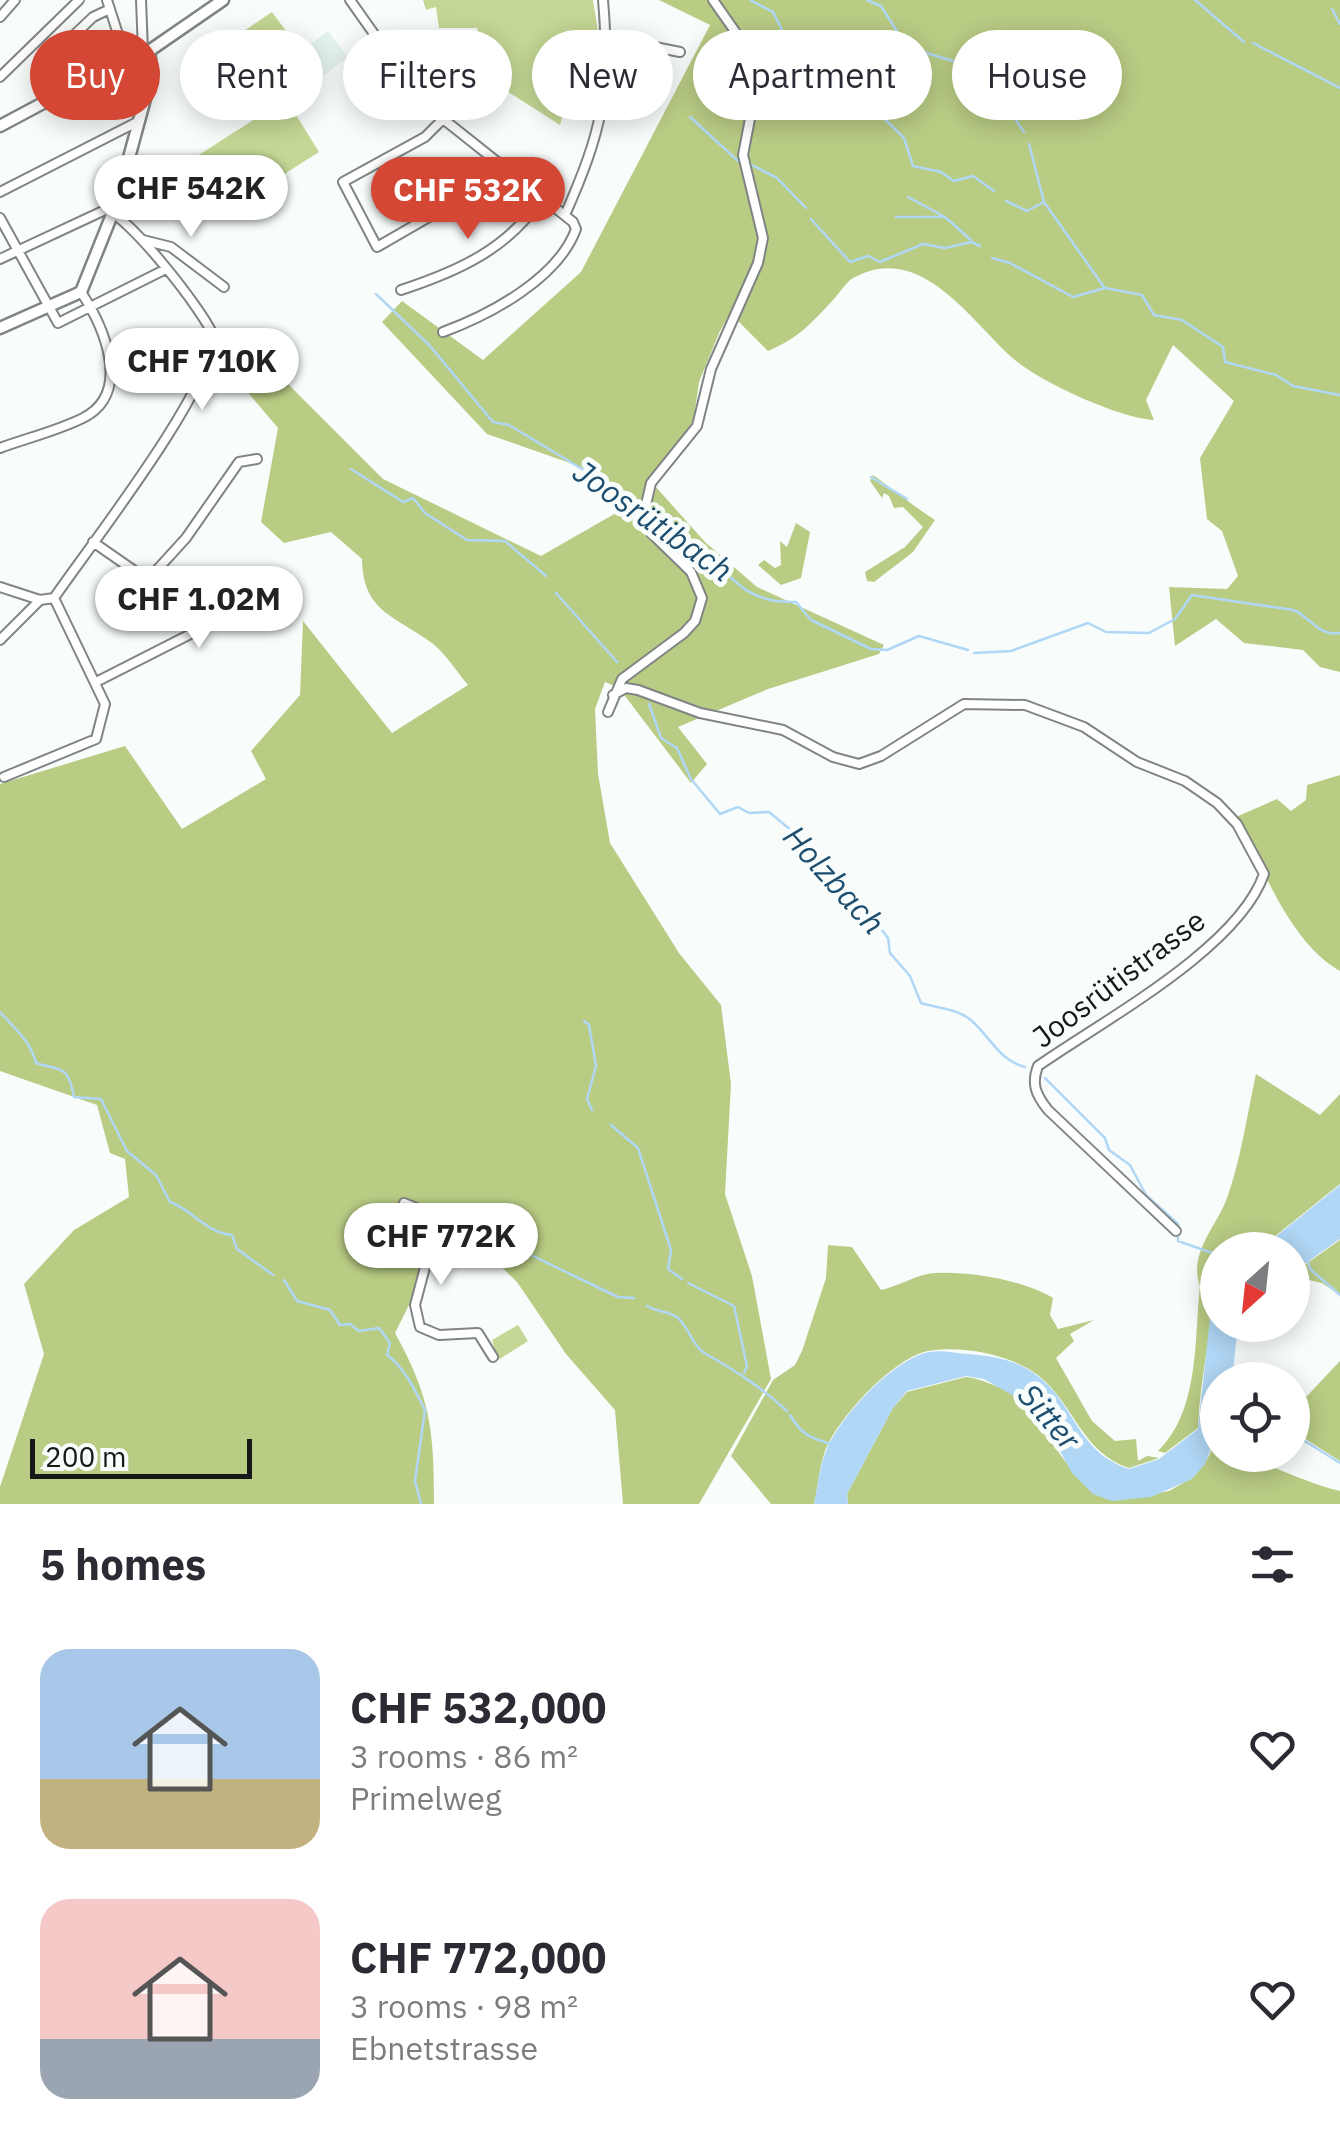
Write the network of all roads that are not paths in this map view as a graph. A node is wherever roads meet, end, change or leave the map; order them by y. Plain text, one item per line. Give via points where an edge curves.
1 (15, 0) edge
2 (78, 0) edge
3 (141, 0) edge
4 (223, 0) edge
5 (350, 0) edge
6 (604, 0) edge
7 (713, 0) edge
8 (109, 4) edge
9 (208, 4) edge
10 (0, 17) edge
11 (79, 30) edge
12 (117, 30) edge
13 (144, 30) edge
14 (606, 30) edge
15 (160, 40) edge
16 (673, 51) edge
17 (680, 52) dead end
18 (0, 78) edge
19 (30, 111) edge
20 (602, 120) edge
21 (441, 121) junction
22 (137, 122) joint
23 (0, 126) edge
24 (498, 163) junction
25 (0, 192) edge
26 (542, 198) junction
27 (113, 210) junction
28 (564, 214) junction
29 (0, 218) edge
30 (142, 240) junction
31 (17, 250) junction
32 (0, 259) edge
33 (164, 270) junction
34 (224, 287) dead end
35 (401, 290) dead end
36 (81, 292) junction
37 (48, 307) junction
38 (90, 309) junction
39 (0, 328) edge
40 (443, 332) dead end
41 (0, 448) edge
42 (257, 459) dead end
43 (93, 542) junction
44 (0, 587) edge
45 (284, 587) dead end
46 (54, 598) junction
47 (40, 600) junction
48 (0, 640) edge
49 (98, 681) junction
50 (613, 695) junction
51 (608, 712) dead end
52 (4, 776) dead end
53 (404, 1203) dead end
54 (1172, 1228) dead end
55 (493, 1357) dead end

1 - 10 street
2 - 18 street
3 - 13 street
4 - 9 street
5 - 21 street
6 - 14 street
7 - 50 street via 760,67 743,155 763,238 749,289 711,369 697,426 651,483 646,519 691,572 702,598 695,621 622,678
8 - 11 street
8 - 12 street
9 - 15 street
16 - 17 street
19 - 23 street
20 - 28 street
21 - 24 street
21 - 24 street via 425,137 344,182 377,248 460,199
22 - 25 street
22 - 27 street
24 - 26 street
26 - 28 street
26 - 35 street via 504,242 453,273
27 - 30 street
27 - 31 street
27 - 36 street
28 - 40 street via 576,230 572,240 521,292
29 - 31 street
30 - 33 street
30 - 34 street via 171,247
31 - 32 street
31 - 37 street
33 - 38 street
33 - 43 street via 211,325 212,355
36 - 37 street
36 - 38 street
37 - 38 street via 58,323
37 - 39 street
38 - 41 street via 110,358 103,401 83,418
42 - 43 street via 239,462 155,572 139,574
43 - 46 street
44 - 47 street
45 - 49 street
46 - 47 street
46 - 49 street
47 - 48 street
49 - 52 street via 105,704 96,740
50 - 51 street
50 - 54 street, Joosrütistrasse via 638,690 700,714 783,730 859,764 964,704 1026,704 1068,719 1217,803 1261,867 1261,882 1203,951 1038,1066 1035,1075 1034,1087 1048,1110
53 - 55 street via 424,1211 435,1230 415,1305 420,1327 439,1335 478,1332

